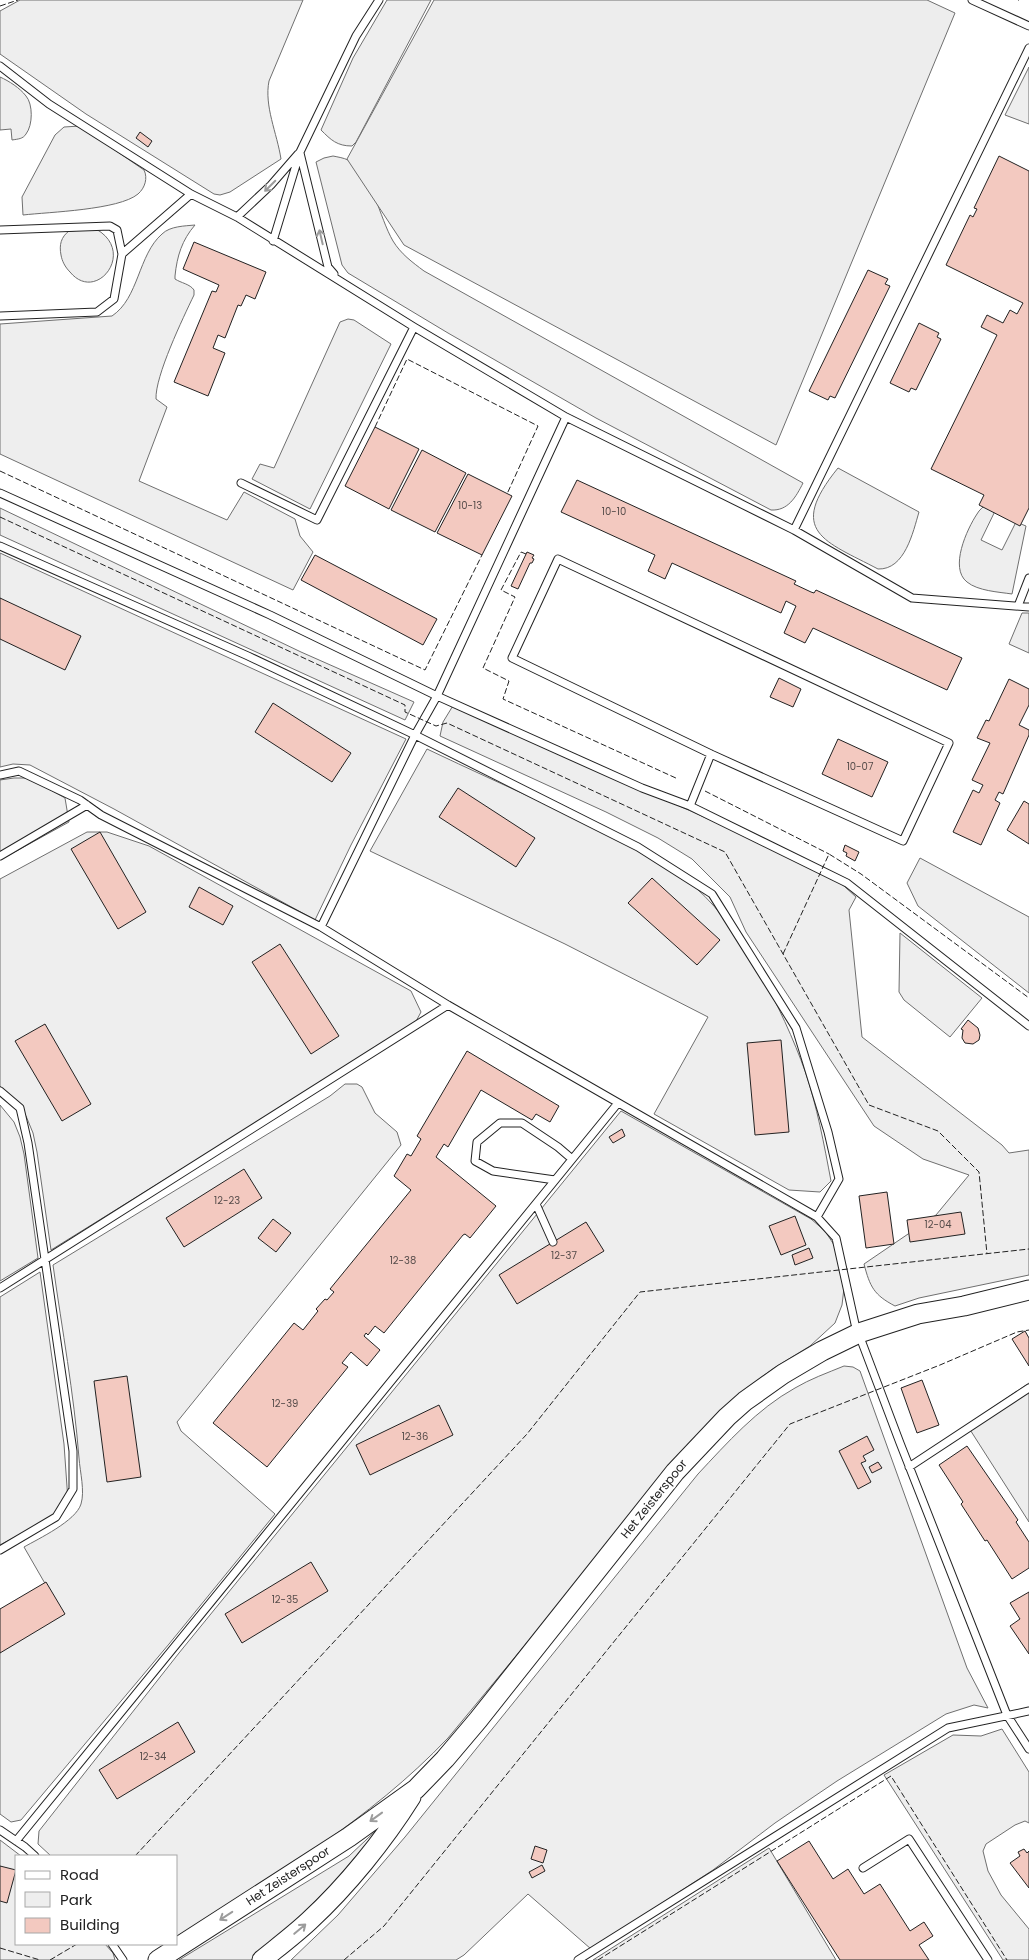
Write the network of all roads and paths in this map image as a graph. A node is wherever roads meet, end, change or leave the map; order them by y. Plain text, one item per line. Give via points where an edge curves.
1 (379, 0) edge
2 (972, 0) edge
3 (1029, 26) edge
4 (1029, 48) edge
5 (0, 66) edge
6 (300, 152) junction
7 (190, 194) junction
8 (236, 217) junction
9 (0, 230) edge
10 (273, 241) junction
11 (122, 254) junction
12 (340, 280) junction
13 (0, 316) edge
14 (414, 327) junction
15 (566, 417) junction
16 (241, 483) dead end
17 (0, 494) edge
18 (794, 530) junction
19 (0, 546) edge
20 (1029, 578) edge
21 (1018, 606) junction
22 (1029, 607) edge
23 (437, 696) junction
24 (415, 735) junction
25 (710, 754) junction
26 (0, 775) edge
27 (87, 806) junction
28 (690, 806) junction
29 (0, 856) edge
30 (321, 928) junction
31 (448, 1005) junction
32 (1029, 1026) edge
33 (0, 1091) edge
34 (618, 1103) junction
35 (572, 1159) junction
36 (555, 1180) junction
37 (536, 1204) junction
38 (817, 1217) junction
39 (554, 1242) dead end
40 (46, 1261) junction
41 (0, 1288) edge
42 (1029, 1290) edge
43 (1029, 1298) edge
44 (964, 1306) junction
45 (859, 1333) junction
46 (1029, 1388) edge
47 (909, 1467) junction
48 (0, 1550) edge
49 (1029, 1711) edge
50 (1007, 1715) junction
51 (1029, 1749) edge
52 (416, 1789) junction
53 (0, 1830) edge
54 (16, 1841) junction
55 (34, 1855) edge
56 (863, 1868) dead end
57 (113, 1945) edge
58 (124, 1960) edge
59 (158, 1960) edge
60 (262, 1960) edge
61 (578, 1960) edge
62 (988, 1960) edge

1 - 6 lane via 356,36
2 - 3 lane
4 - 18 lane
5 - 7 lane via 49,104
6 -> 8 lane
6 - 10 lane
12 -> 6 lane via 328,268
7 - 8 lane
7 - 11 lane
8 - 10 lane
9 - 11 lane via 110,226 117,230
10 - 12 lane
11 - 13 lane via 114,299 97,312
12 - 14 lane
14 - 15 lane
14 - 16 lane via 317,520
15 - 18 lane
15 - 23 lane
17 - 23 lane via 270,615
18 - 21 lane via 912,598
19 - 24 lane via 248,656
20 - 21 lane
21 - 22 lane
23 - 24 lane
23 - 28 lane via 642,788
24 - 30 lane
24 - 38 lane via 638,847 712,894 796,1028 839,1179
25 - 25 lane via 512,658 558,559 949,744 903,841
25 - 28 lane
26 - 27 lane via 19,771
27 - 29 lane
27 - 30 lane
28 - 32 lane via 847,883
30 - 31 lane
31 - 34 lane
31 - 40 lane
33 - 40 lane via 20,1108
34 - 35 lane
34 - 38 lane
35 - 36 lane
35 - 36 lane via 522,1123 500,1123 477,1142 475,1161 493,1171
36 - 37 lane
37 - 39 lane
37 - 54 lane
38 - 45 lane via 836,1238
40 - 41 lane
40 - 48 lane via 73,1452 73,1489 56,1517
42 - 44 street, Het Zeisterspoor
43 - 44 street, Het Zeisterspoor
44 - 45 street, Het Zeisterspoor via 918,1314
45 - 47 lane
45 - 52 street, Het Zeisterspoor via 783,1374 745,1401 701,1444 675,1472 445,1759
46 - 47 lane
47 - 50 lane
49 - 50 lane
50 - 51 lane
50 - 61 lane via 948,1728
52 -> 59 street, Het Zeisterspoor via 349,1837
60 -> 52 street, Het Zeisterspoor via 310,1920 352,1874 393,1826
53 - 54 lane
54 - 55 lane
56 - 62 lane via 909,1839
57 - 58 lane

